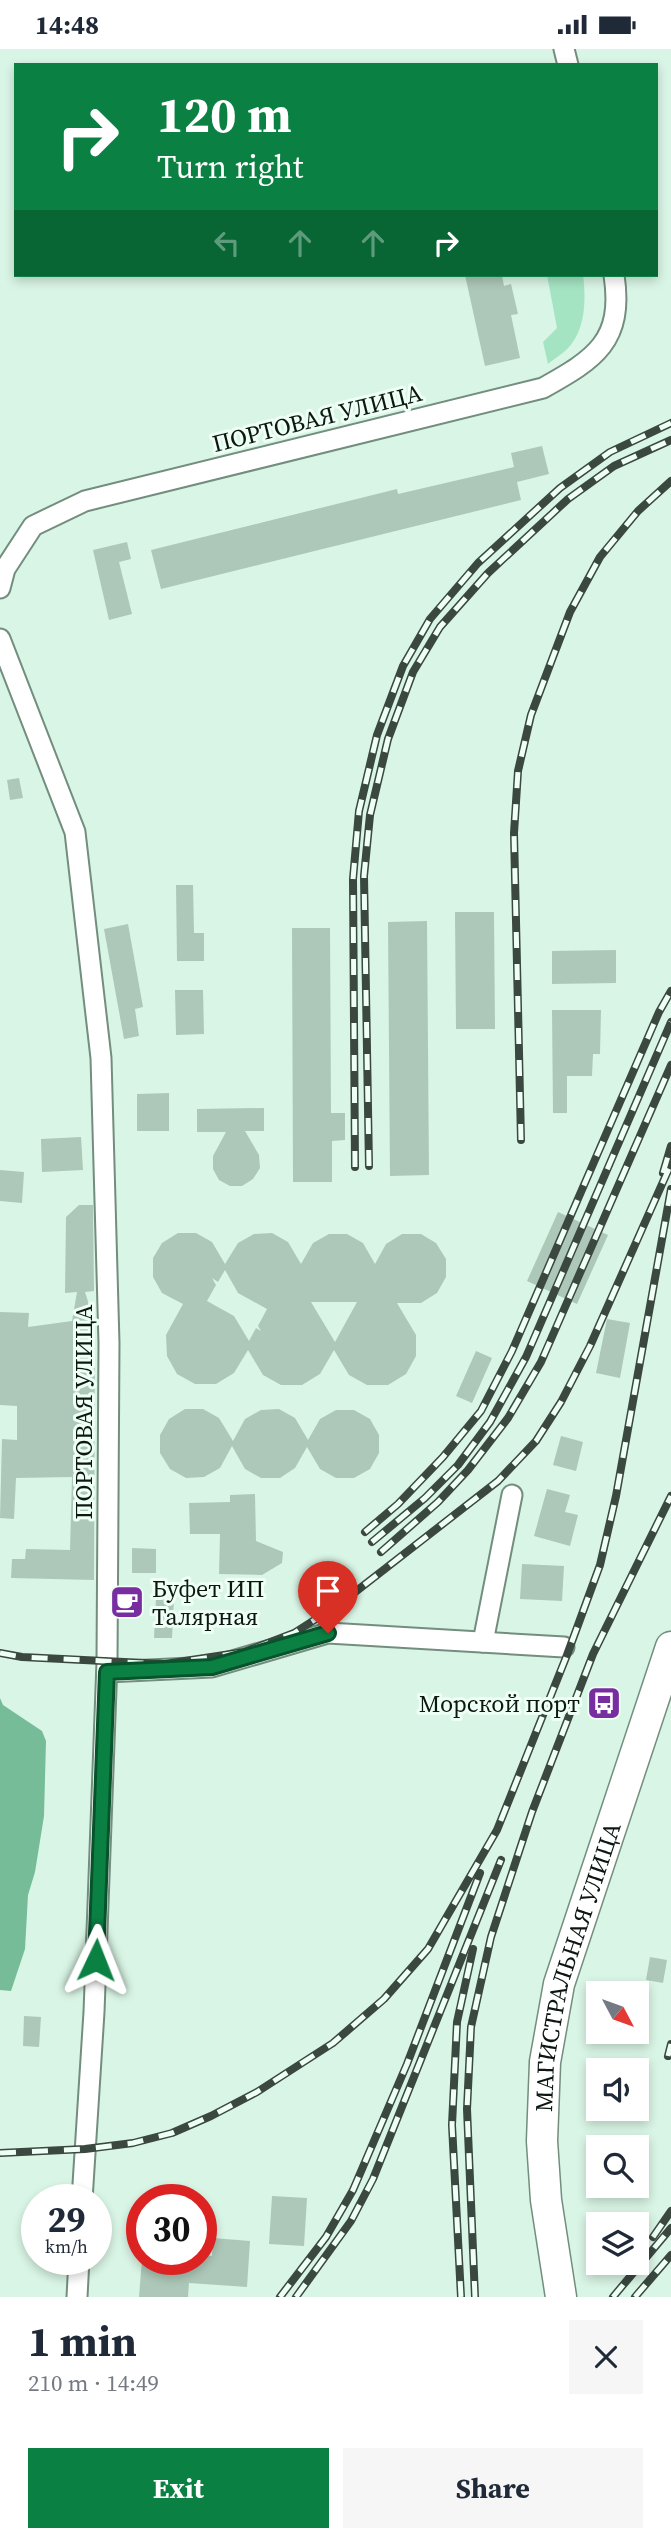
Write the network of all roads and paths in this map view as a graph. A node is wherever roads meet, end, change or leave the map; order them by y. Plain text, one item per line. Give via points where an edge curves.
1 (614, 277) edge
2 (0, 588) edge
3 (0, 639) edge
4 (512, 1495) dead end
5 (483, 1642) junction
6 (564, 1647) dead end
7 (671, 1647) edge
8 (107, 1672) junction
9 (83, 2184) edge
10 (78, 2275) edge
11 (77, 2297) edge
12 (561, 2297) edge

1 - 2 street, ПОРТОВАЯ УЛИЦА via 615,317 604,344 582,366 543,388 85,501 33,526 5,569
3 - 8 street, ПОРТОВАЯ УЛИЦА via 75,832 101,1058 109,1343
4 - 5 street
5 - 6 street
5 - 8 street via 328,1633 212,1667
7 - 12 highway, МАГИСТРАЛЬНАЯ УЛИЦА via 559,1984 545,2063 541,2141
8 - 9 street, ПОРТОВАЯ УЛИЦА
10 - 11 street

